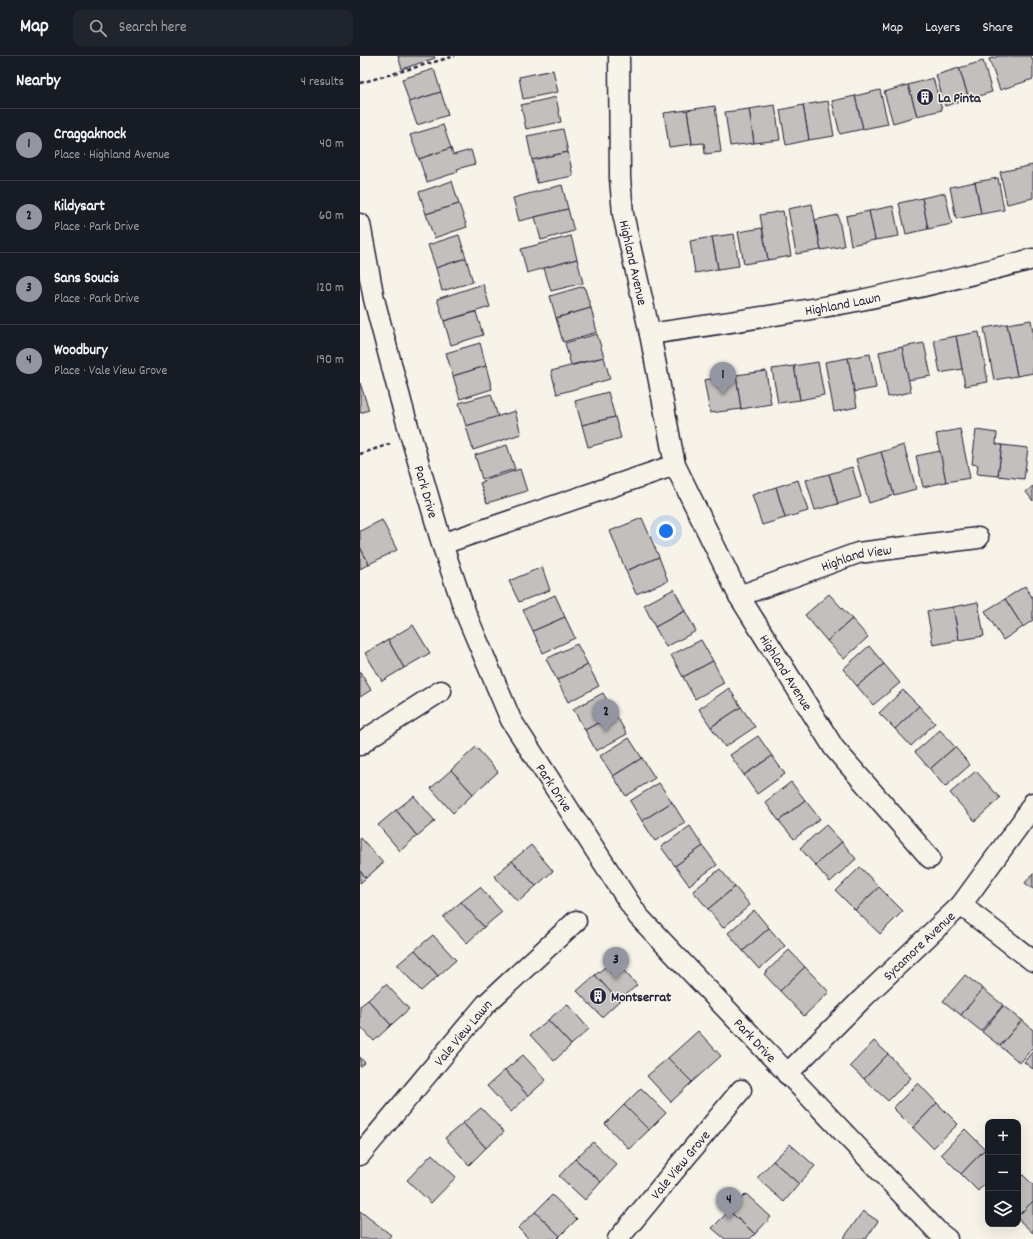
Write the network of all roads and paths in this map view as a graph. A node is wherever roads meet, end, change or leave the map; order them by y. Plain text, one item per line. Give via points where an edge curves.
1 (454, 56) edge
2 (619, 56) edge
3 (360, 83) edge
4 (360, 224) edge
5 (1033, 259) edge
6 (650, 334) junction
7 (411, 437) junction
8 (360, 454) edge
9 (675, 465) junction
10 (978, 538) dead end
11 (442, 544) junction
12 (739, 596) junction
13 (441, 691) dead end
14 (360, 745) edge
15 (1033, 803) edge
16 (930, 858) dead end
17 (961, 905) junction
18 (576, 921) dead end
19 (1033, 961) edge
20 (787, 1074) junction
21 (741, 1090) dead end
22 (360, 1155) edge
23 (940, 1237) edge
24 (618, 1239) edge

1 - 3 path
2 - 6 street, Highland Avenue via 620,178 624,214
4 - 7 street, Park Drive via 374,298
5 - 6 street, Highland Lawn via 856,301
6 - 9 street, Highland Avenue
7 - 8 path
7 - 11 street, Park Drive
9 - 11 street
9 - 12 street, Highland Avenue
10 - 12 street, Highland View via 858,553
11 - 20 street, Park Drive via 466,614 511,720 638,916
12 - 16 street, Highland Avenue via 834,748
13 - 14 street
15 - 17 street, Sycamore Avenue
17 - 19 street
17 - 20 street, Sycamore Avenue
18 - 22 street, Vale View Lawn via 486,1004
20 - 23 street, Park Drive
21 - 24 street, Vale View Grove

